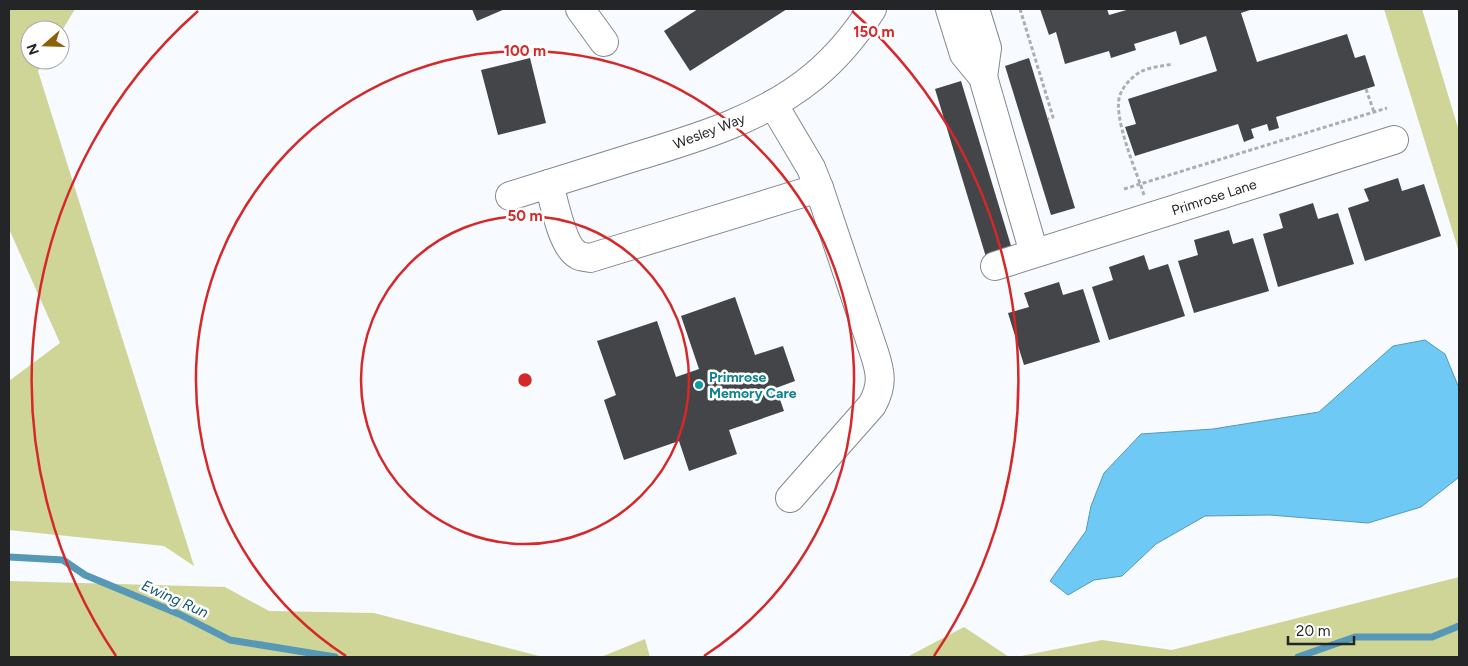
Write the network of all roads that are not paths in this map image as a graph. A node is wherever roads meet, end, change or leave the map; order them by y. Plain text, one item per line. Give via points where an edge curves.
1 (580, 9) edge
2 (872, 9) edge
3 (950, 9) edge
4 (975, 9) edge
5 (604, 42) dead end
6 (983, 78) junction
7 (773, 104) junction
8 (1394, 140) dead end
9 (549, 184) junction
10 (820, 188) junction
11 (510, 196) dead end
12 (1034, 254) junction
13 (995, 266) dead end
14 (790, 498) dead end

1 - 5 street
2 - 7 street, Wesley Way via 840,52 812,78
3 - 6 street via 964,54
4 - 6 street via 987,48
6 - 12 street
7 - 9 street, Wesley Way via 694,138
7 - 10 street
8 - 12 street, Primrose Lane
9 - 10 street via 570,248 578,256 590,258
9 - 11 street, Wesley Way
10 - 14 street via 881,380 872,405
12 - 13 street, Primrose Lane

